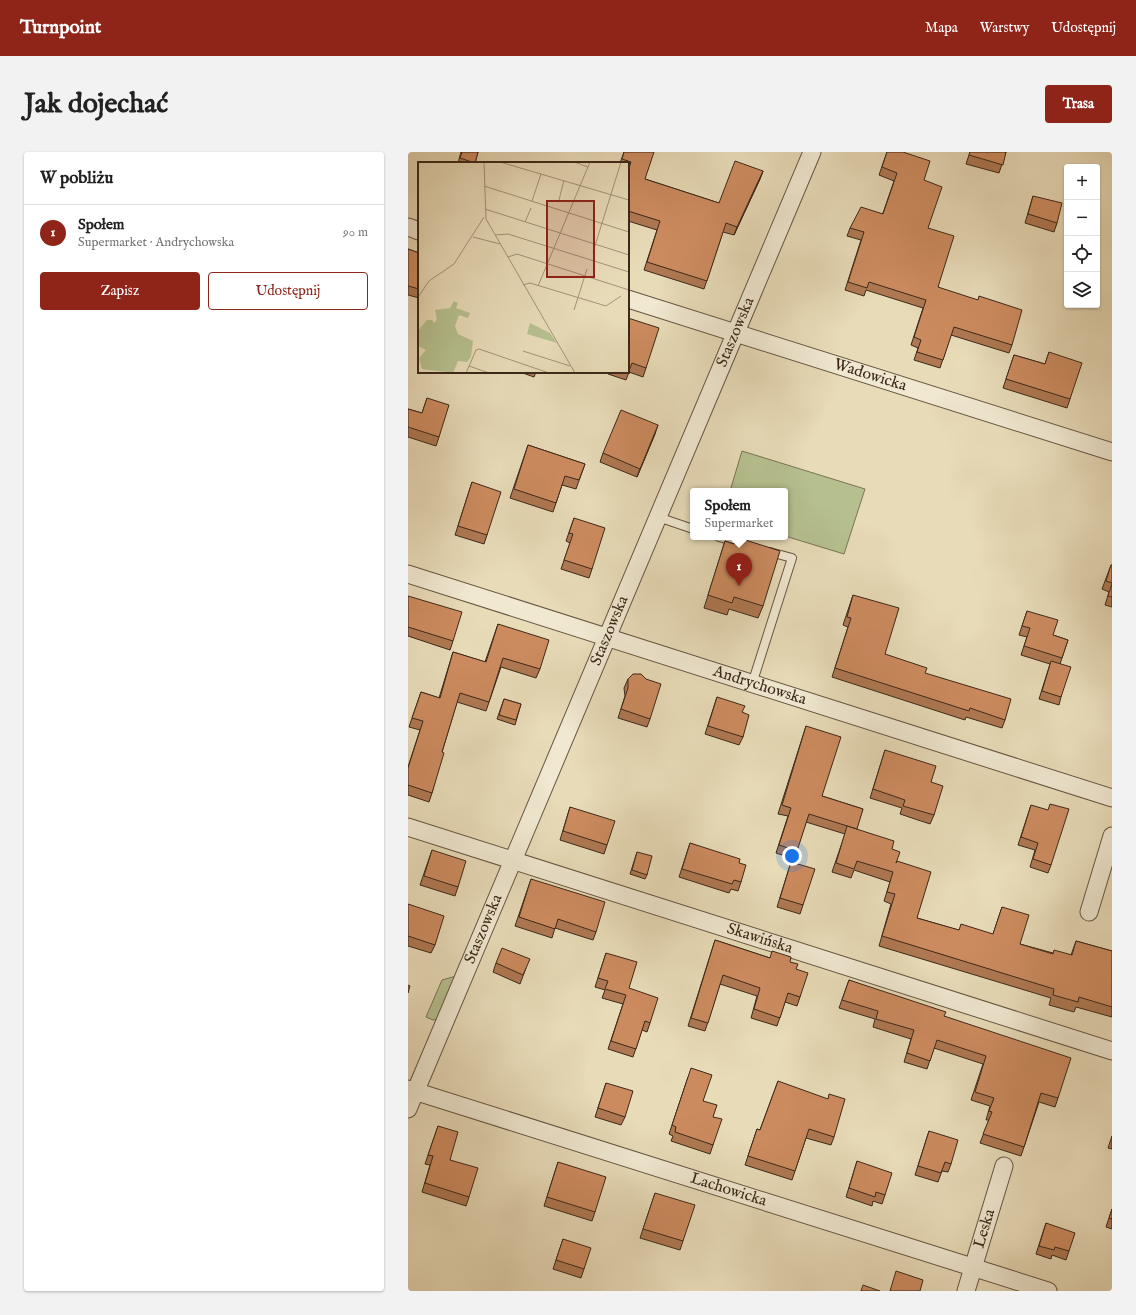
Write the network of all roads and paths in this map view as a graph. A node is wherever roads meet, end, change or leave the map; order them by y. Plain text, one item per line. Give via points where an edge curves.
1 (812, 152) edge
2 (408, 227) edge
3 (418, 231) edge
4 (629, 299) edge
5 (736, 334) junction
6 (1112, 452) edge
7 (658, 517) junction
8 (690, 528) edge
9 (730, 540) edge
10 (408, 574) edge
11 (607, 638) junction
12 (752, 684) junction
13 (1112, 798) edge
14 (408, 827) edge
15 (1112, 836) edge
16 (513, 860) junction
17 (1090, 912) dead end
18 (1112, 1051) edge
19 (412, 1091) edge
20 (408, 1109) edge
21 (1004, 1166) dead end
22 (974, 1267) junction
23 (966, 1291) edge
24 (1048, 1291) edge

1 - 5 street, Staszowska
2 - 3 street
4 - 5 street, Wadowicka
5 - 6 street, Wadowicka
5 - 7 street, Staszowska
7 - 8 lane
7 - 11 street, Staszowska
9 - 12 lane via 792,558
10 - 11 street, Andrychowska
11 - 12 street, Andrychowska
11 - 16 street, Staszowska
12 - 13 street, Andrychowska
14 - 16 street, Skawińska
15 - 17 street
16 - 18 street, Skawińska
16 - 19 street, Staszowska
19 - 20 street, Staszowska
19 - 22 street, Lachowicka
21 - 22 street, Leska
22 - 23 street, Leska
22 - 24 street, Lachowicka

